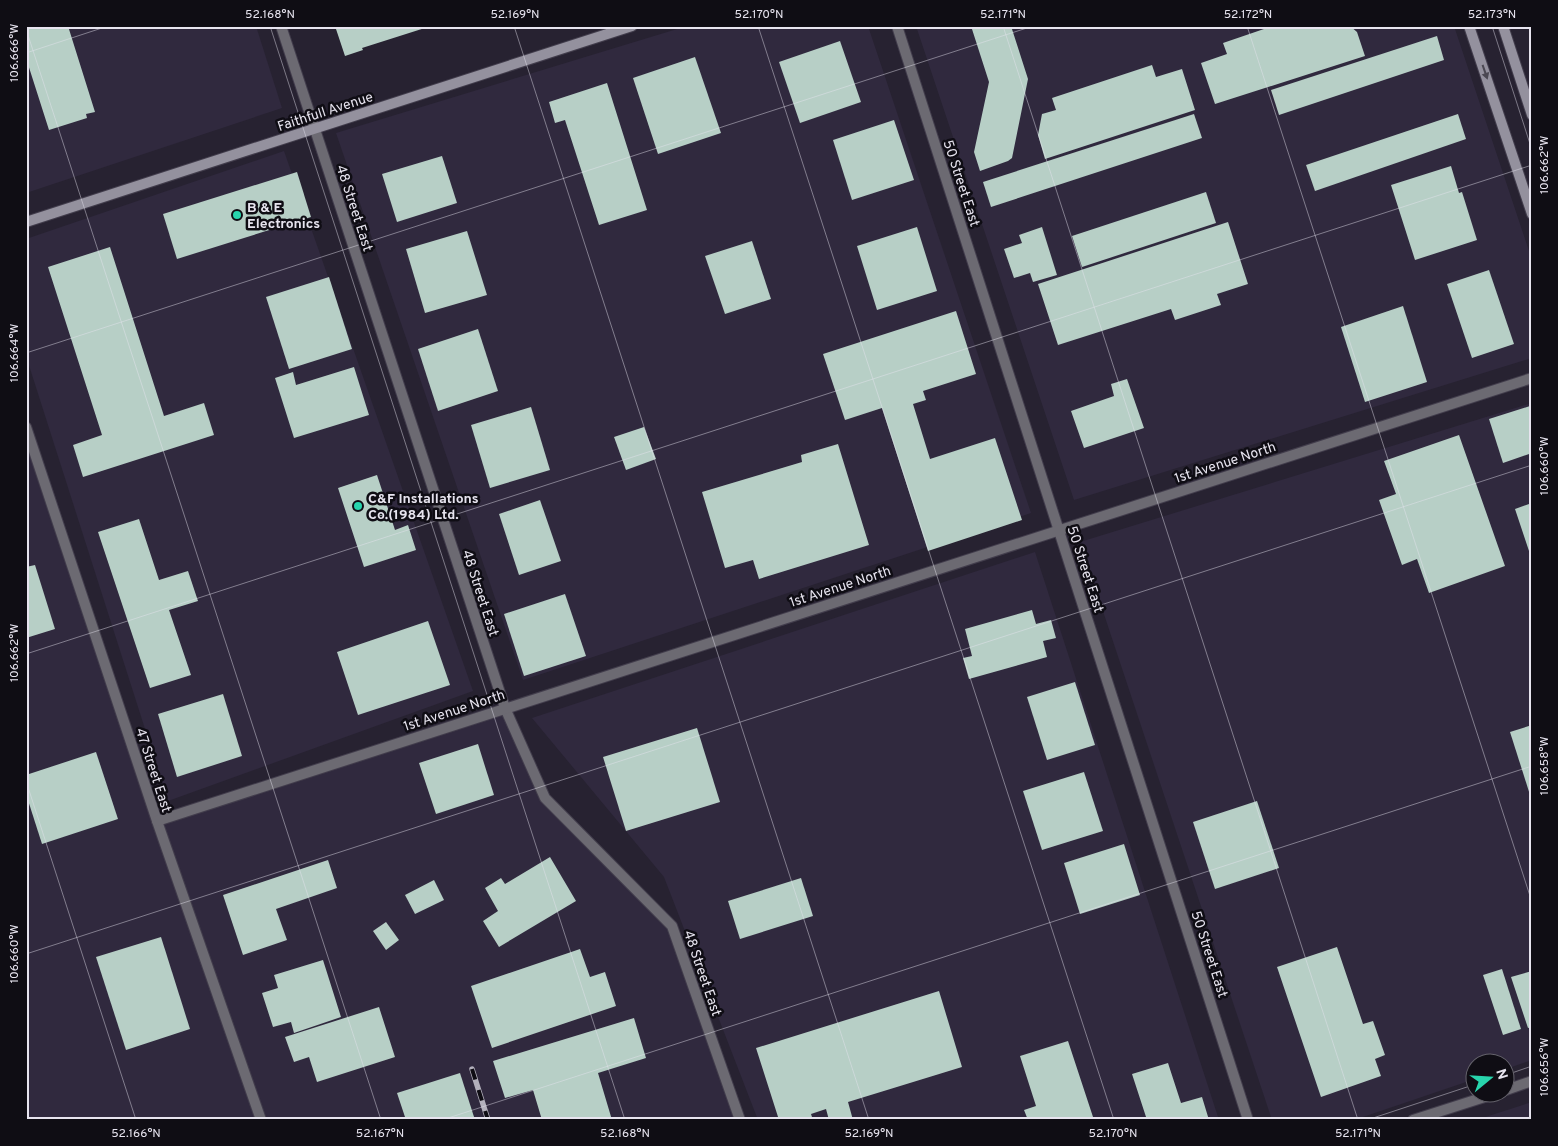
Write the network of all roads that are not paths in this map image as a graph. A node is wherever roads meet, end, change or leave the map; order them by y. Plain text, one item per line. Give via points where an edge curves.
1 (281, 26) edge
2 (632, 26) edge
3 (897, 26) edge
4 (1469, 26) edge
5 (1503, 26) edge
6 (1532, 115) edge
7 (315, 128) junction
8 (1532, 214) edge
9 (26, 222) edge
10 (1532, 378) edge
11 (26, 427) edge
12 (1060, 529) junction
13 (505, 708) junction
14 (157, 821) junction
15 (1532, 1081) edge
16 (1516, 1087) edge
17 (1466, 1103) edge
18 (261, 1120) edge
19 (740, 1120) edge
20 (1248, 1120) edge
21 (1413, 1120) edge

1 - 7 street, 48 Street East
2 - 7 street, Faithfull Avenue
3 - 12 street, 50 Street East
4 -> 8 street
5 - 6 street
7 - 9 street, Faithfull Avenue
7 - 13 street, 48 Street East
10 - 12 street, 1st Avenue North
11 - 14 street, 47 Street East
12 - 13 street, 1st Avenue North
12 - 20 street, 50 Street East
13 - 14 street, 1st Avenue North
13 - 19 street, 48 Street East via 545,798 672,926
14 - 18 street, 47 Street East
15 - 16 street
17 - 21 street

